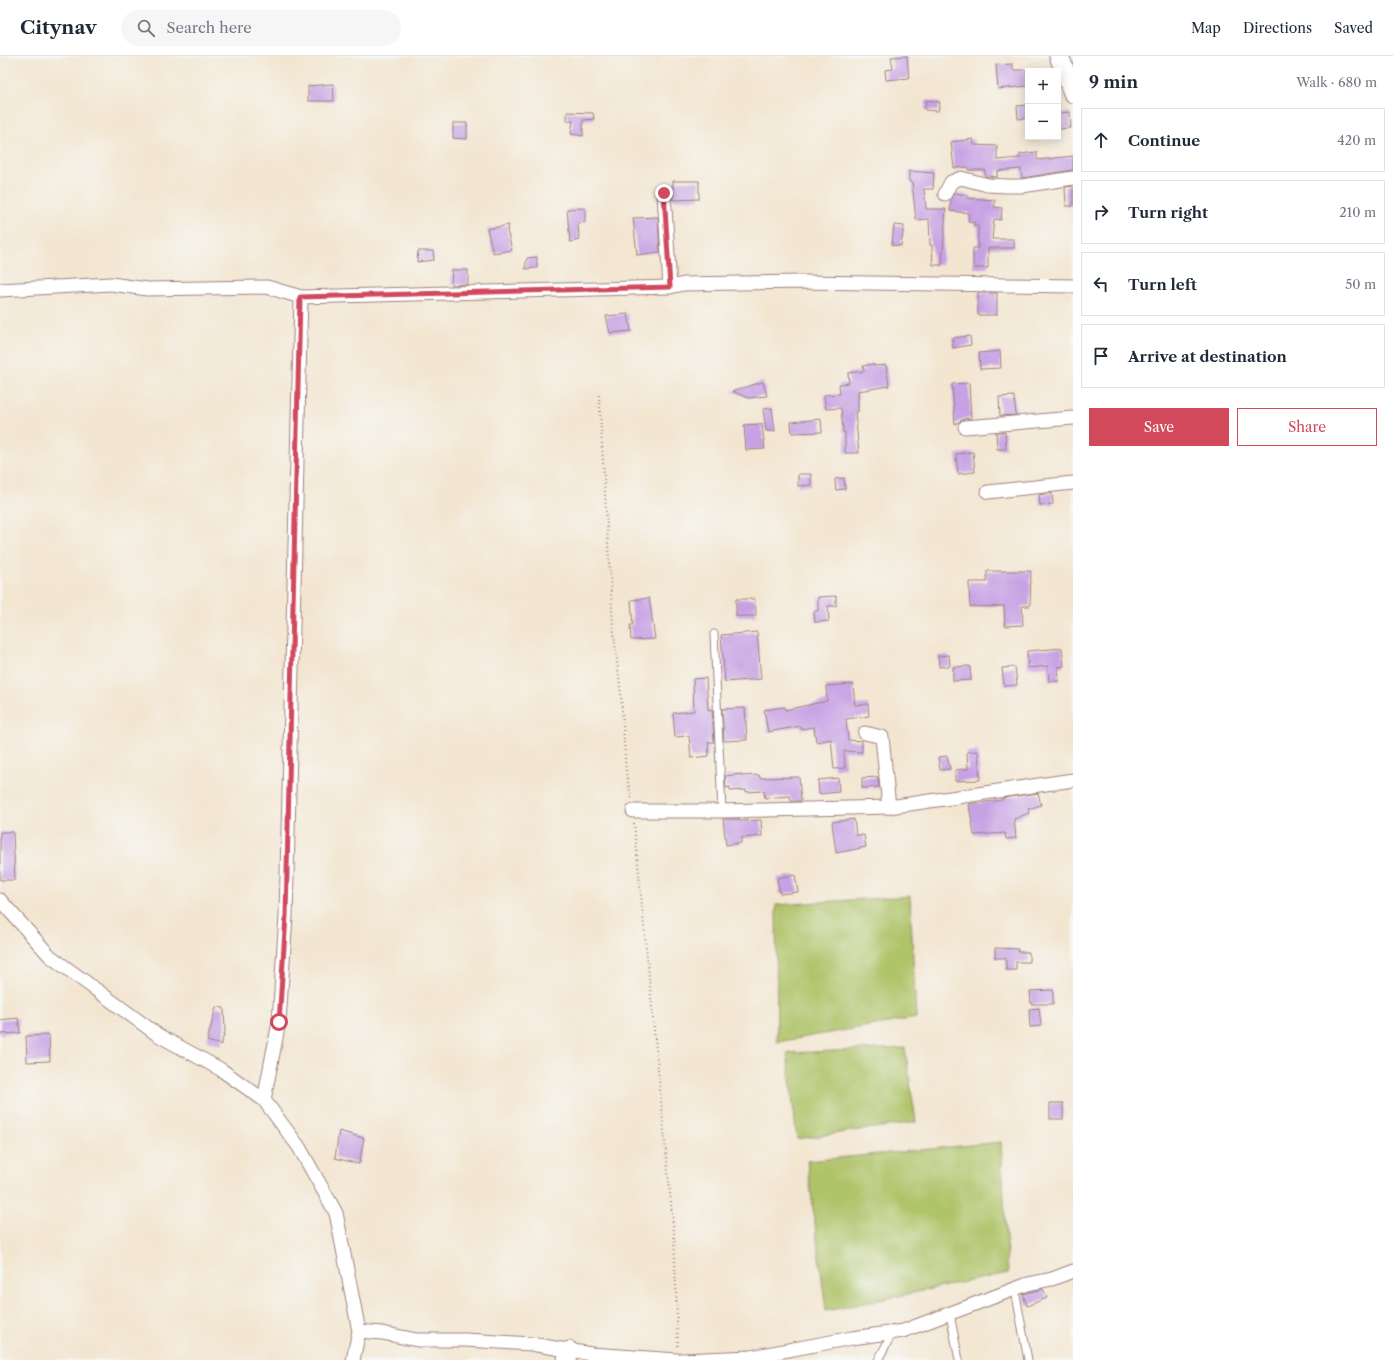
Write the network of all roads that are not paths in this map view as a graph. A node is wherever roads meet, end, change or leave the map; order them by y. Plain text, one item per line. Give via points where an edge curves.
1 (1059, 56) edge
2 (1073, 93) edge
3 (1073, 178) edge
4 (664, 193) dead end
5 (945, 194) dead end
6 (1073, 286) edge
7 (670, 287) junction
8 (0, 290) edge
9 (300, 297) junction
10 (1073, 418) edge
11 (965, 427) dead end
12 (1073, 483) edge
13 (988, 492) dead end
14 (714, 634) dead end
15 (865, 733) dead end
16 (1073, 780) edge
17 (889, 807) junction
18 (633, 811) road end
19 (722, 811) junction
20 (0, 900) edge
21 (0, 914) edge
22 (21, 924) junction
23 (264, 1100) junction
24 (1073, 1270) edge
25 (1015, 1290) junction
26 (950, 1314) junction
27 (359, 1331) junction
28 (893, 1332) junction
29 (568, 1355) edge
30 (679, 1357) edge
31 (353, 1360) edge
32 (878, 1360) edge
33 (959, 1360) edge
34 (1028, 1360) edge

1 - 2 street
3 - 5 street via 1022,186 988,185 961,178 951,182
4 - 7 street
6 - 7 street via 801,282 684,284
7 - 9 street
8 - 9 street via 111,284 147,289 267,287
9 - 23 street via 286,916 279,1022
10 - 11 street
12 - 13 street
14 - 19 lane
15 - 17 street via 882,737
16 - 17 street
17 - 19 street
18 - 19 street
20 - 22 street
21 - 22 street
22 - 23 street via 50,956 152,1030 220,1069
23 - 27 street via 299,1146 336,1213
24 - 25 street
25 - 26 street
25 - 34 lane
26 - 28 street
26 - 33 lane
27 - 29 street via 417,1340 532,1344
27 - 31 street
28 - 30 street via 751,1357
28 - 32 lane
29 - 30 street

